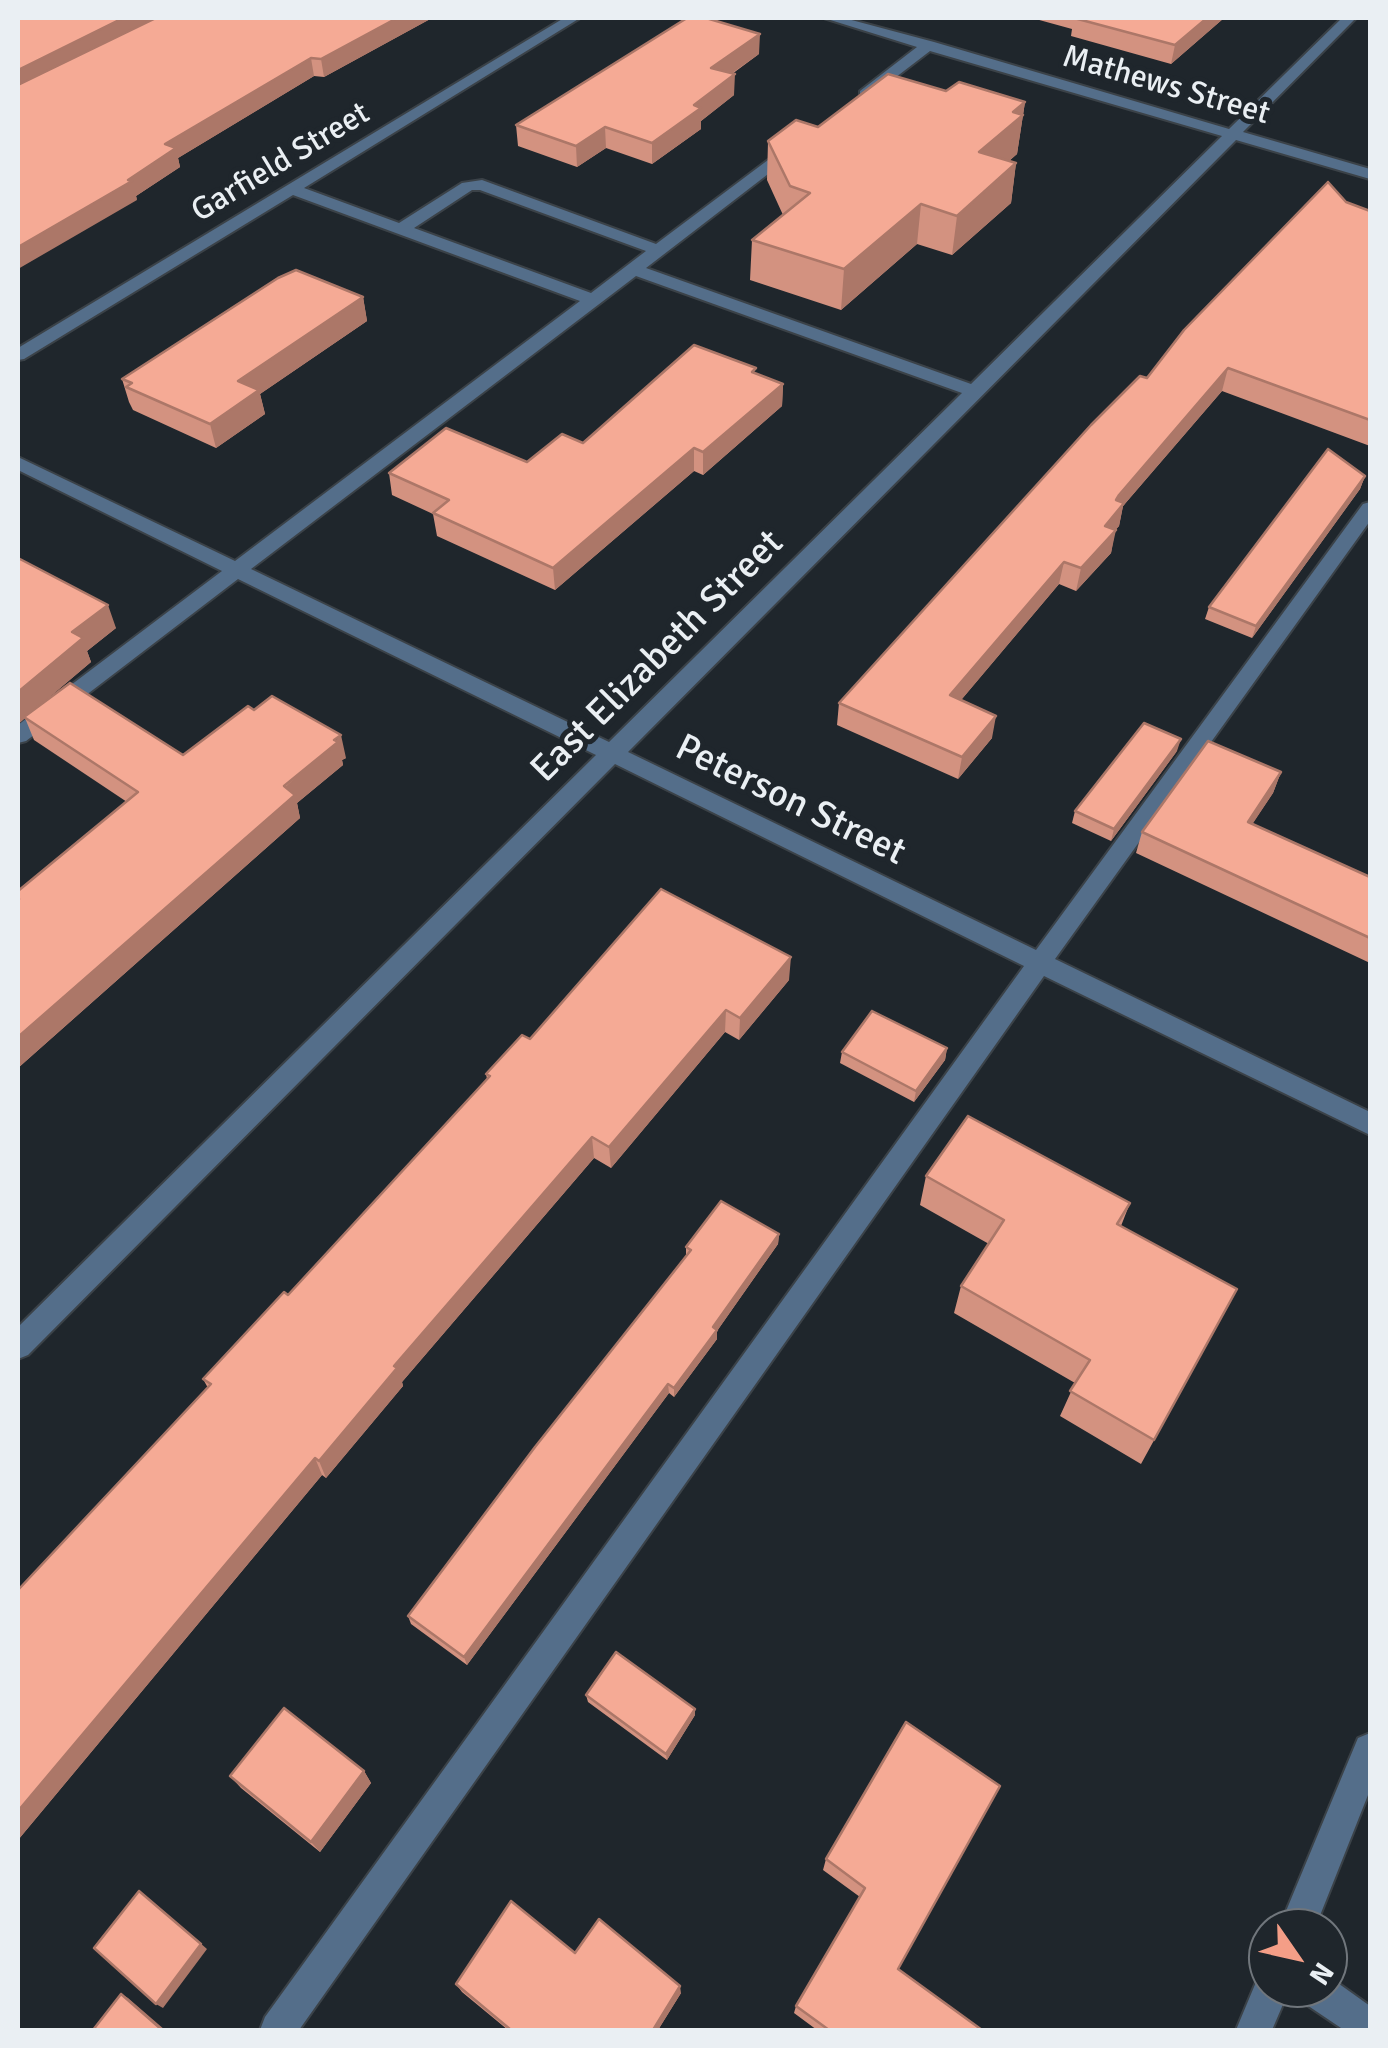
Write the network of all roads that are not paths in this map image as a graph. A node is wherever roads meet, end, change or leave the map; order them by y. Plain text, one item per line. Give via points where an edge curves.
1 (573, 18) edge
2 (831, 18) edge
3 (1348, 18) edge
4 (929, 46) junction
5 (856, 100) edge
6 (1234, 134) junction
7 (811, 135) edge
8 (1370, 174) edge
9 (291, 189) junction
10 (402, 229) junction
11 (658, 250) junction
12 (633, 269) junction
13 (593, 300) junction
14 (18, 356) edge
15 (976, 392) junction
16 (18, 462) edge
17 (1370, 508) edge
18 (236, 570) junction
19 (18, 736) edge
20 (611, 753) junction
21 (1040, 962) junction
22 (1370, 1124) edge
23 (18, 1346) edge
24 (1370, 1750) edge
25 (1305, 1908) edge
26 (1343, 2008) edge
27 (1370, 2027) edge
28 (278, 2030) edge

1 - 9 street, Garfield Street
2 - 4 street, Mathews Street
3 - 6 street, East Elizabeth Street
4 - 5 street
4 - 6 street, Mathews Street
6 - 8 street, Mathews Street
6 - 15 street, East Elizabeth Street
7 - 11 street
9 - 10 street
9 - 14 street, Garfield Street
10 - 11 street via 468,186 482,186
10 - 13 street
11 - 12 street
12 - 13 street
12 - 15 street
13 - 18 street
15 - 20 street, East Elizabeth Street
16 - 18 street, Peterson Street
17 - 21 street
18 - 19 street
18 - 20 street, Peterson Street
20 - 21 street, Peterson Street
20 - 23 street, East Elizabeth Street
21 - 22 street, Peterson Street
21 - 28 street
24 - 25 street
26 - 27 street

